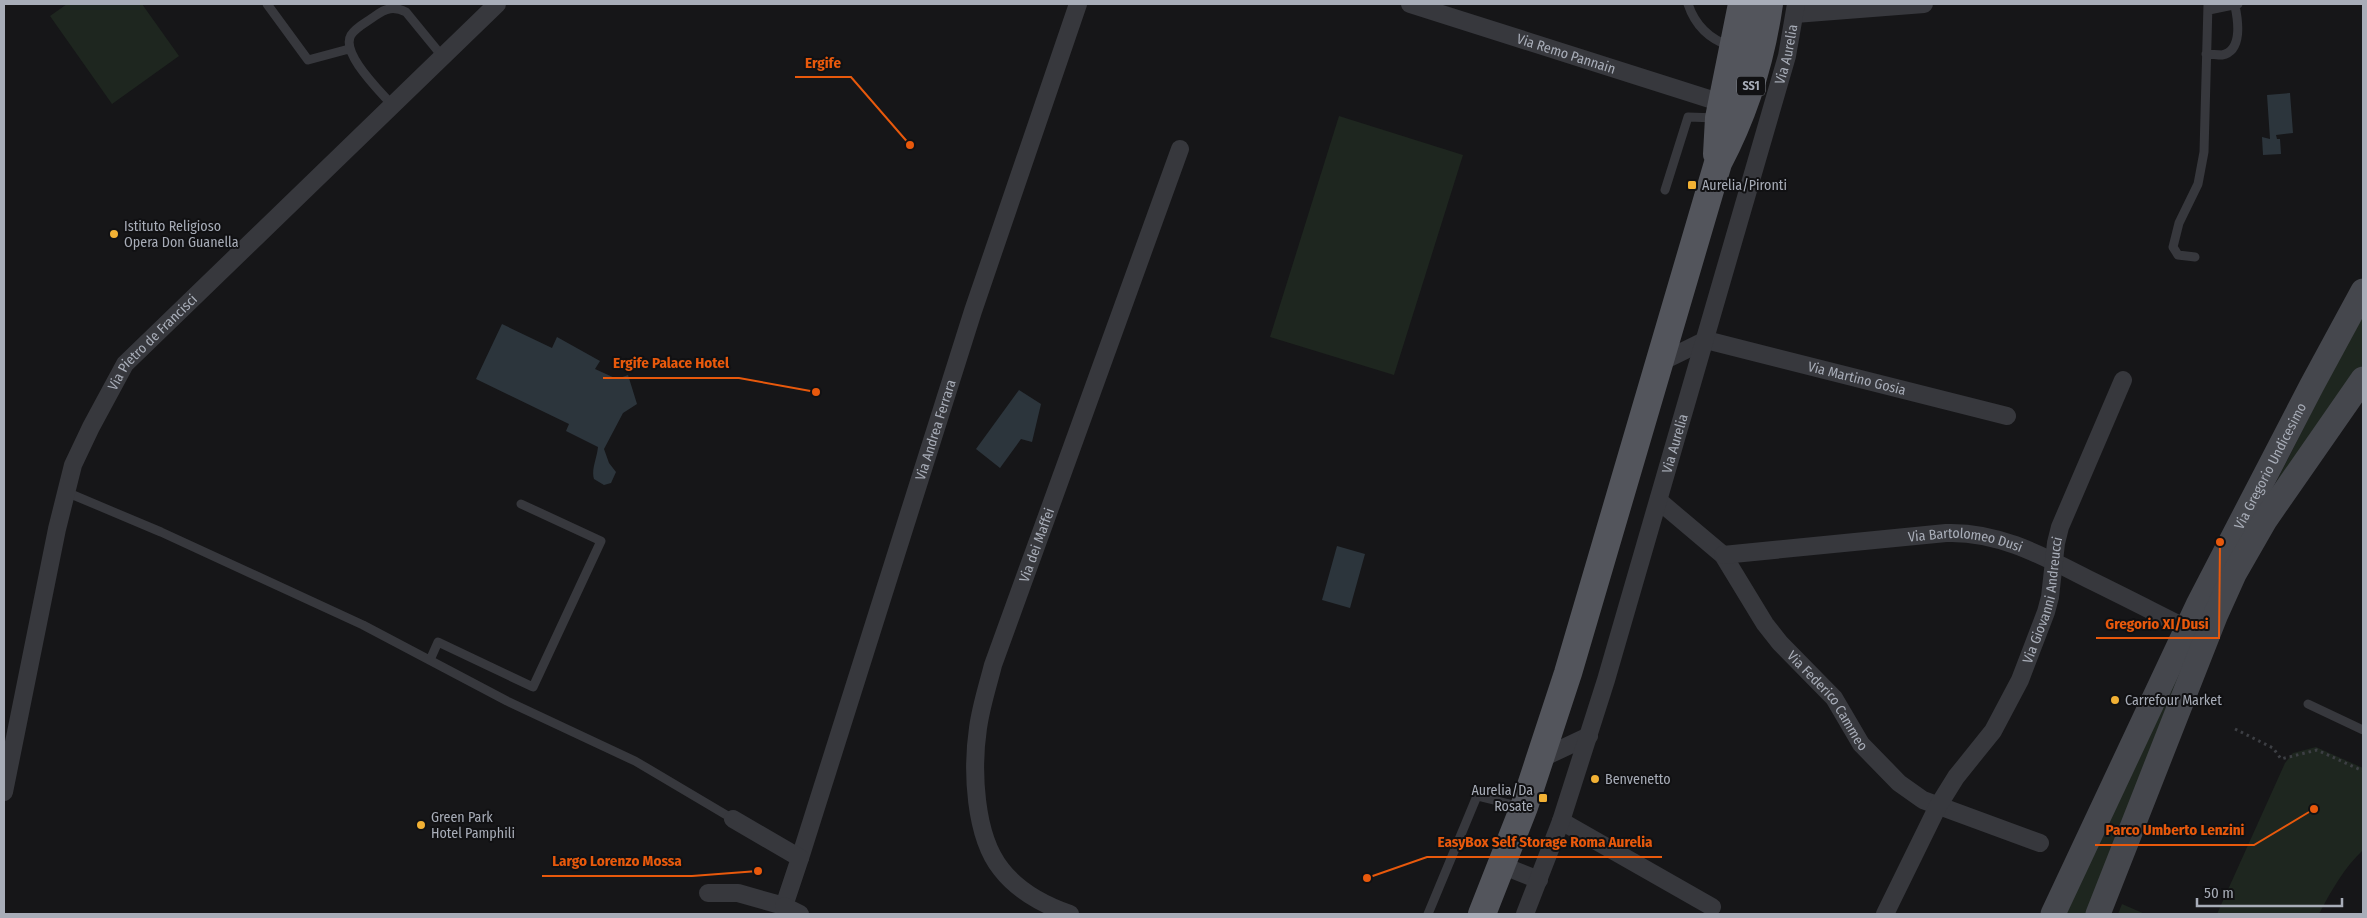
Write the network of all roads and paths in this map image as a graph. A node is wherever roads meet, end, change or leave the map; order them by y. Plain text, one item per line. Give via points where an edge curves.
1 (267, 4) edge
2 (497, 4) edge
3 (1078, 4) edge
4 (1410, 4) edge
5 (1688, 4) edge
6 (1742, 4) edge
7 (1769, 4) edge
8 (1924, 4) edge
9 (2237, 5) edge
10 (2209, 7) edge
11 (1795, 9) edge
12 (1734, 48) junction
13 (349, 49) junction
14 (2206, 54) junction
15 (442, 56) junction
16 (392, 105) junction
17 (1721, 111) junction
18 (1180, 149) dead end
19 (1718, 163) junction
20 (1665, 190) dead end
21 (2195, 257) dead end
22 (2363, 291) edge
23 (1706, 340) junction
24 (1659, 363) junction
25 (2123, 380) dead end
26 (2363, 380) edge
27 (2007, 416) dead end
28 (66, 492) junction
29 (1659, 501) junction
30 (521, 504) dead end
31 (1723, 555) junction
32 (2054, 560) junction
33 (2188, 629) junction
34 (430, 660) junction
35 (2308, 704) dead end
36 (2235, 729) dead end
37 (2363, 730) edge
38 (1589, 736) junction
39 (1540, 759) junction
40 (2363, 771) edge
41 (4, 792) edge
42 (1938, 806) junction
43 (1524, 807) junction
44 (733, 819) joint
45 (1561, 821) junction
46 (2040, 843) dead end
47 (800, 858) junction
48 (1501, 864) junction
49 (1539, 880) junction
50 (708, 893) dead end
51 (784, 906) junction
52 (1712, 907) dead end
53 (800, 914) edge
54 (1070, 914) edge
55 (1428, 914) edge
56 (1482, 914) edge
57 (1525, 914) edge
58 (1885, 914) edge
59 (2053, 914) edge
60 (2098, 914) edge

1 - 13 lane via 308,60
2 - 15 street, Via Pietro de Francisci
3 - 47 street, Via Andrea Ferrara via 973,311
4 - 17 street, Via Remo Pannain
5 - 12 lane via 1710,37
6 - 12 main road, Via Aurelia / SS1
7 - 19 main road, Via Aurelia / SS1 via 1762,46 1747,100
8 - 11 street
9 - 10 lane
9 - 14 lane via 2236,43 2230,51 2222,54
10 - 14 lane
11 - 23 street, Via Aurelia via 1787,56
12 - 17 main road, Via Aurelia / SS1
13 - 15 lane via 351,36 358,28 383,10 399,8 406,12
13 - 16 lane via 365,75
14 - 21 lane via 2204,152 2198,184 2179,223 2173,247 2178,254
15 - 16 street, Via Pietro de Francisci
16 - 28 street, Via Pietro de Francisci via 125,364 73,465
17 - 19 main road, Via Aurelia / SS1
17 - 20 lane via 1688,117
18 - 54 street, Via dei Maffei via 993,665 978,728 977,794 982,825 992,854 1000,868 1027,893
19 - 24 main road, Via Aurelia
22 - 33 street, Via Gregorio Undicesimo via 2254,494
23 - 24 street
23 - 27 street, Via Martino Gosia
23 - 29 street, Via Aurelia
24 - 39 main road, Via Aurelia
25 - 32 street, Via Giovanni Andreucci via 2060,527
26 - 60 street, Via Gregorio Undicesimo via 2265,520 2234,574
28 - 34 lane via 346,617
28 - 41 street, Via Pietro de Francisci
29 - 31 street, Via Federico Cammeo
29 - 38 street, Via Aurelia
30 - 34 lane via 601,542 533,687 438,642
31 - 32 street, Via Bartolomeo Dusi via 1961,532 1998,539
31 - 42 street, Via Federico Cammeo via 1765,624 1834,698 1861,744 1906,790
32 - 33 street, Via Bartolomeo Dusi
32 - 42 street, Via Giovanni Andreucci via 2046,612 2020,680 1993,731 1956,777
33 - 59 street, Via Gregorio Undicesimo
34 - 44 lane via 635,761
35 - 37 lane
36 - 40 path via 2273,748 2281,759 2316,750
38 - 39 street
38 - 45 street, Via Aurelia
39 - 43 main road, Via Aurelia
42 - 46 street, Via Federico Cammeo
42 - 58 street, Via Giovanni Andreucci
43 - 48 main road, Via Aurelia
43 - 55 lane via 1476,796
44 - 47 street
45 - 49 street, Via Aurelia
45 - 52 street
47 - 51 street, Via Andrea Ferrara
48 - 49 street
48 - 56 main road, Via Aurelia
49 - 57 street, Via Aurelia
50 - 51 street via 738,893
51 - 53 street

